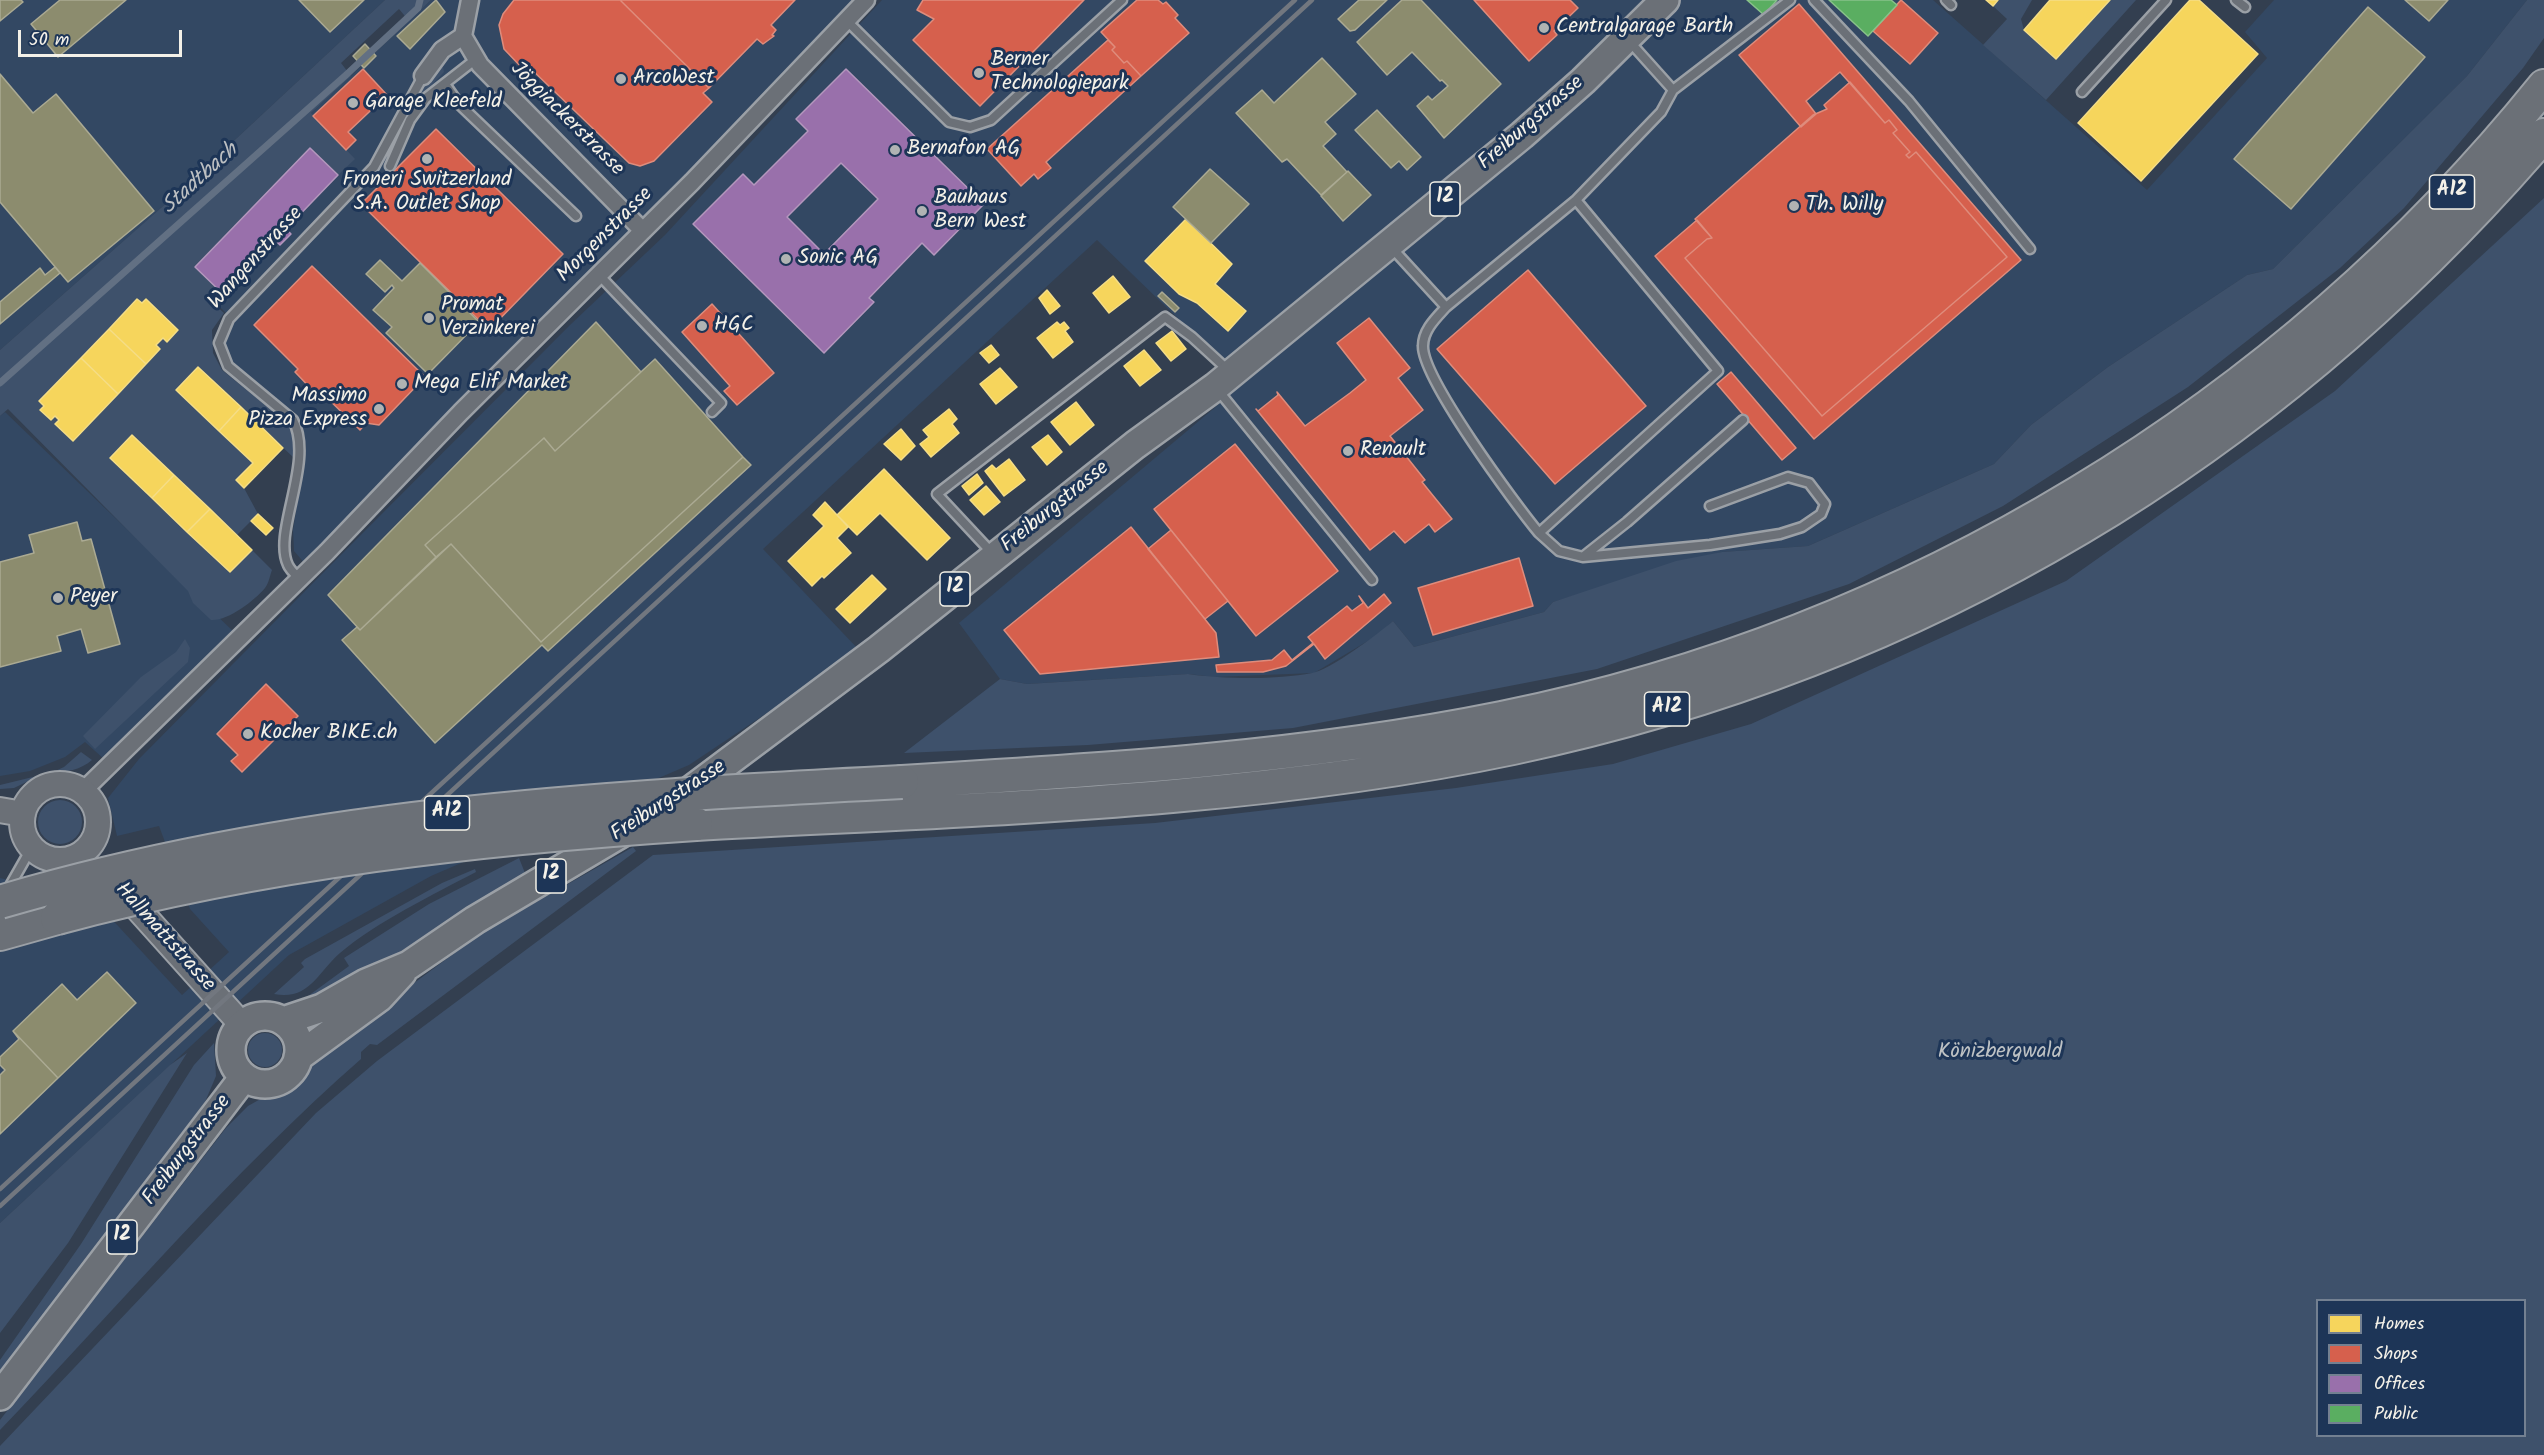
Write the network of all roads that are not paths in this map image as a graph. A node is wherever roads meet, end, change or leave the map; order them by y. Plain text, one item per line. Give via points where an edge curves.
1 (470, 0) edge
2 (866, 0) edge
3 (1122, 0) edge
4 (1665, 0) edge
5 (1790, 0) edge
6 (1814, 0) edge
7 (2166, 0) edge
8 (2236, 0) edge
9 (2245, 7) dead end
10 (847, 21) junction
11 (463, 36) junction
12 (1627, 39) junction
13 (476, 59) junction
14 (423, 76) joint
15 (445, 84) junction
16 (2544, 86) edge
17 (1673, 90) junction
18 (2082, 92) dead end
19 (2544, 135) edge
20 (390, 166) dead end
21 (1576, 200) junction
22 (576, 216) dead end
23 (644, 231) junction
24 (1389, 245) junction
25 (2030, 249) dead end
26 (599, 275) junction
27 (1446, 307) junction
28 (1223, 380) junction
29 (712, 412) dead end
30 (1743, 420) dead end
31 (1710, 506) dead end
32 (1539, 532) junction
33 (995, 556) junction
34 (1583, 556) junction
35 (300, 579) junction
36 (1372, 580) dead end
37 (82, 791) junction
38 (11, 812) edge
39 (32, 847) junction
40 (86, 850) junction
41 (0, 902) edge
42 (0, 907) edge
43 (0, 934) edge
44 (409, 965) junction
45 (283, 1021) junction
46 (242, 1025) junction
47 (298, 1057) junction
48 (244, 1077) junction
49 (0, 1396) edge

1 - 11 street
2 - 10 street, Morgenstrasse
3 - 10 lane via 991,120 970,128 949,122
4 - 12 main road, Freiburgstrasse / 12
5 - 17 lane
6 - 25 lane via 1909,101
7 - 18 lane
8 - 9 lane
10 - 23 street, Morgenstrasse
11 - 13 street, Jöggiackerstrasse
11 - 14 street, Wangenstrasse via 442,50
12 - 17 lane
12 - 24 main road, Freiburgstrasse / 12 via 1553,108
13 - 15 lane
13 - 23 street, Jöggiackerstrasse
14 - 35 lane, Wangenstrasse via 374,167 229,320 219,343 228,366 293,420 298,430 298,465 286,541 287,563
15 - 20 lane via 426,98 410,120
15 - 22 lane via 459,104
16 - 41 highway, A12, bridge via 2493,148 2404,242 2235,388 2041,516 1935,572 1831,619 1724,659 1614,692 1443,730 1335,746 1207,760 563,802 372,823 166,858
17 - 21 lane via 1661,112
19 - 43 highway, A12, bridge via 2424,265 2344,339 2252,414 2156,482 2055,544 1948,600 1844,647 1734,688 1510,748 1328,778 1162,796 620,829 374,854 162,891
21 - 27 lane
21 - 32 lane via 1718,371
23 - 26 street, Morgenstrasse
24 - 27 lane
24 - 28 main road, Freiburgstrasse / 12
26 - 29 lane via 721,403
26 - 35 street, Morgenstrasse
27 - 32 lane via 1426,334 1422,348 1425,363 1498,478
28 - 33 main road, Freiburgstrasse / 12
28 - 33 lane via 1192,337 1165,317 937,494
28 - 36 lane
30 - 34 lane
31 - 34 lane via 1788,477 1809,483 1825,504 1815,519 1780,534 1710,545
32 - 34 lane via 1559,551
33 - 44 main road, Freiburgstrasse / 12 via 879,650 695,789 475,920
35 - 37 street
37 - 38 main road via 59,784 42,788
37 - 40 main road via 95,806 98,825
38 - 39 main road
39 - 40 main road via 39,854 58,860
39 - 42 lane
40 - 46 main road, Hallmattstrasse
44 - 45 main road, Freiburgstrasse / 12 via 322,1008
44 - 47 main road, Freiburgstrasse / 12 via 380,997
45 - 46 main road, 12 via 264,1016
45 - 47 main road via 296,1036
46 - 48 main road via 232,1041 231,1053
47 - 48 main road, 12 via 289,1074 275,1082 256,1082
48 - 49 main road, Freiburgstrasse / 12

